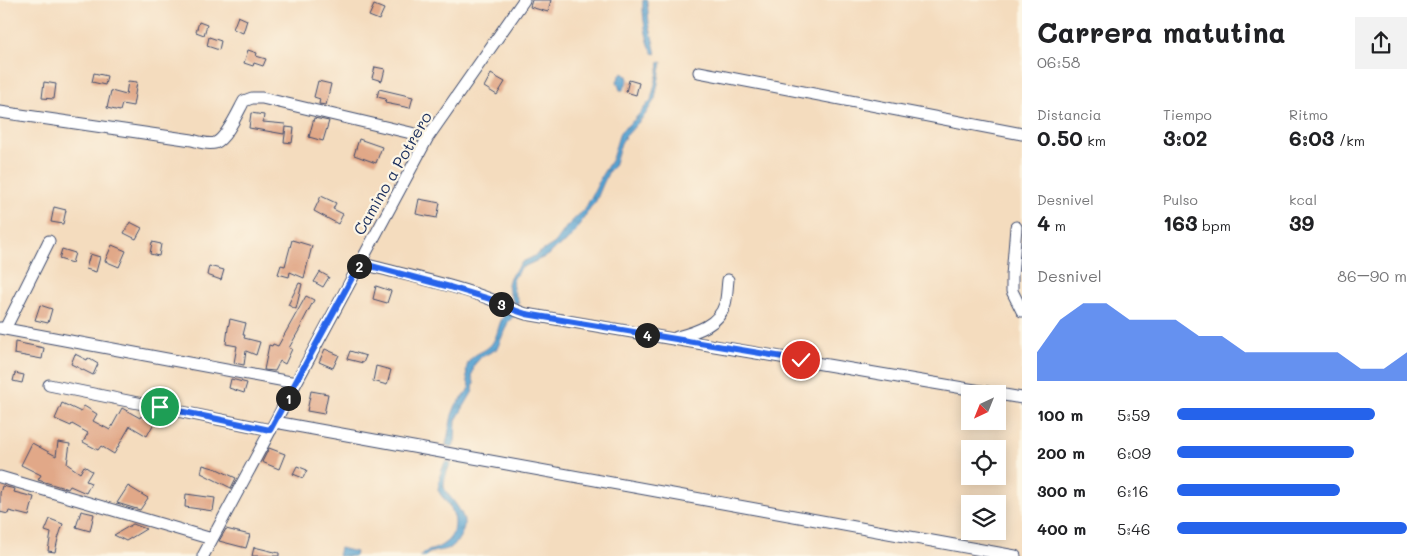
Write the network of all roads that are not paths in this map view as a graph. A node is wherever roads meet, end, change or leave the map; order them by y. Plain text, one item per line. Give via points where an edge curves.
1 (524, 0) edge
2 (699, 72) dead end
3 (0, 112) edge
4 (1022, 134) edge
5 (428, 137) junction
6 (1016, 226) dead end
7 (49, 241) dead end
8 (360, 263) junction
9 (728, 280) dead end
10 (1022, 311) edge
11 (3, 329) edge
12 (670, 338) junction
13 (296, 383) junction
14 (49, 385) dead end
15 (1022, 398) edge
16 (273, 426) junction
17 (0, 477) edge
18 (212, 539) junction
19 (203, 556) edge
20 (1015, 556) edge

1 - 5 street, Camino a Potrero
2 - 4 street
3 - 5 street via 204,144 215,143 225,135 244,102 262,98
5 - 8 street, Camino a Potrero
6 - 10 street via 1012,290
7 - 11 street
8 - 12 street via 474,294 526,314
8 - 13 street, Camino a Potrero
9 - 12 street via 726,302 718,317 707,327
11 - 13 street
12 - 15 street
13 - 16 street, Camino a Potrero
14 - 16 street
16 - 18 street, Camino a Potrero
16 - 20 street
17 - 18 street
18 - 19 street, Camino a Potrero

